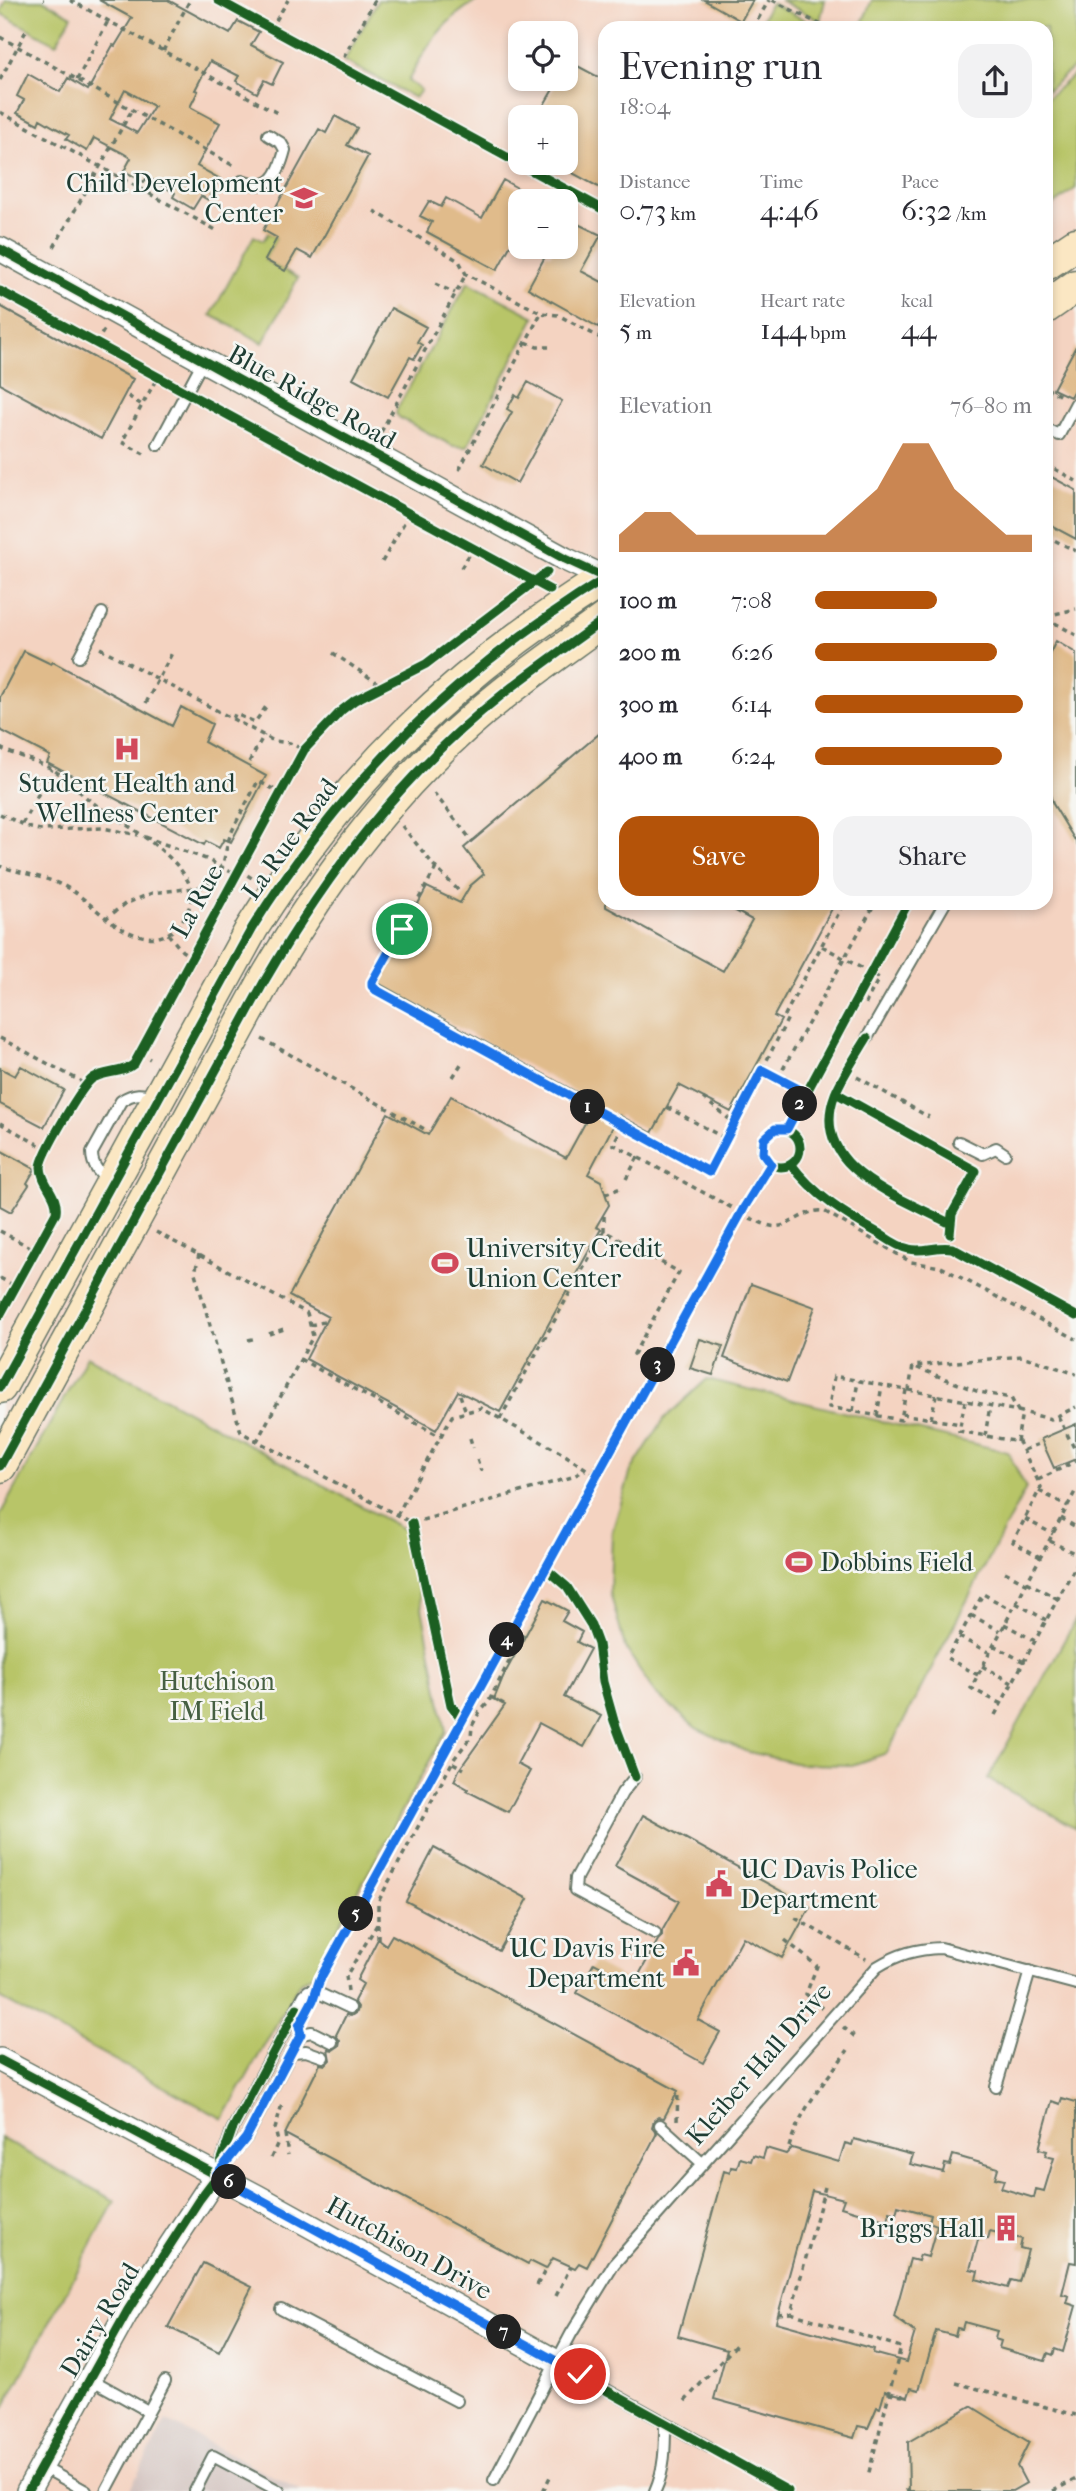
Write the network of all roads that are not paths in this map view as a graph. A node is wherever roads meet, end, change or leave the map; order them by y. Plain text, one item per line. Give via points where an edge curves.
1 (268, 135) dead end
2 (244, 177) road end
3 (1076, 244) edge
4 (0, 249) edge
5 (1053, 259) edge
6 (1076, 286) edge
7 (1053, 302) edge
8 (203, 360) junction
9 (1076, 403) edge
10 (1053, 432) edge
11 (159, 445) dead end
12 (598, 574) edge
13 (598, 583) edge
14 (102, 613) dead end
15 (598, 624) edge
16 (79, 657) dead end
17 (941, 910) edge
18 (867, 1038) dead end
19 (959, 1142) dead end
20 (1005, 1154) dead end
21 (0, 1387) edge
22 (0, 1466) edge
23 (635, 1777) dead end
24 (655, 1933) dead end
25 (1030, 1971) junction
26 (1076, 1984) edge
27 (346, 2006) road end
28 (332, 2042) dead end
29 (292, 2052) junction
30 (323, 2057) dead end
31 (0, 2060) edge
32 (996, 2087) dead end
33 (660, 2125) dead end
34 (702, 2163) junction
35 (216, 2175) junction
36 (281, 2309) dead end
37 (557, 2362) junction
38 (89, 2378) junction
39 (165, 2381) dead end
40 (457, 2401) dead end
41 (148, 2411) junction
42 (665, 2424) junction
43 (709, 2447) dead end
44 (41, 2466) junction
45 (494, 2480) dead end
46 (28, 2491) edge
47 (86, 2491) edge
48 (106, 2491) edge
49 (195, 2491) edge
50 (279, 2491) edge
51 (655, 2491) edge

1 - 2 lane via 285,150 271,181 257,187
3 - 5 main road
4 - 8 street, Blue Ridge Road
6 - 7 main road
8 - 11 lane
8 - 12 street, Blue Ridge Road
9 - 10 lane via 1059,435
13 - 21 main road, La Rue Road via 467,676 411,726 363,776 284,875
14 - 16 lane
15 - 22 main road, La Rue Road via 501,695 447,744 393,799 330,876 264,982
17 - 18 lane
19 - 20 lane via 983,1154 996,1148
23 - 24 lane via 576,1878 575,1890
25 - 26 lane, Kleiber Hall Drive
25 - 32 lane
25 - 34 lane, Kleiber Hall Drive via 941,1948 896,1955 877,1967
27 - 35 lane via 314,1991 304,1995 232,2130
28 - 29 lane via 307,2032 301,2034
29 - 30 lane
29 - 35 lane via 246,2138
31 - 35 street, Hutchison Drive
33 - 34 lane
34 - 37 lane, Kleiber Hall Drive via 614,2264
35 - 37 street, Hutchison Drive
35 - 38 street, Dairy Road via 128,2309
36 - 40 lane
37 - 42 lane, Hutchison Drive
37 - 45 lane, Kleiber Hall Drive
38 - 41 lane
38 - 44 street, Dairy Road
39 - 41 lane
41 - 48 lane
42 - 43 lane, Hutchison Drive
42 - 51 lane via 665,2455
44 - 46 street, Dairy Road
44 - 47 lane
49 - 50 lane via 213,2456

